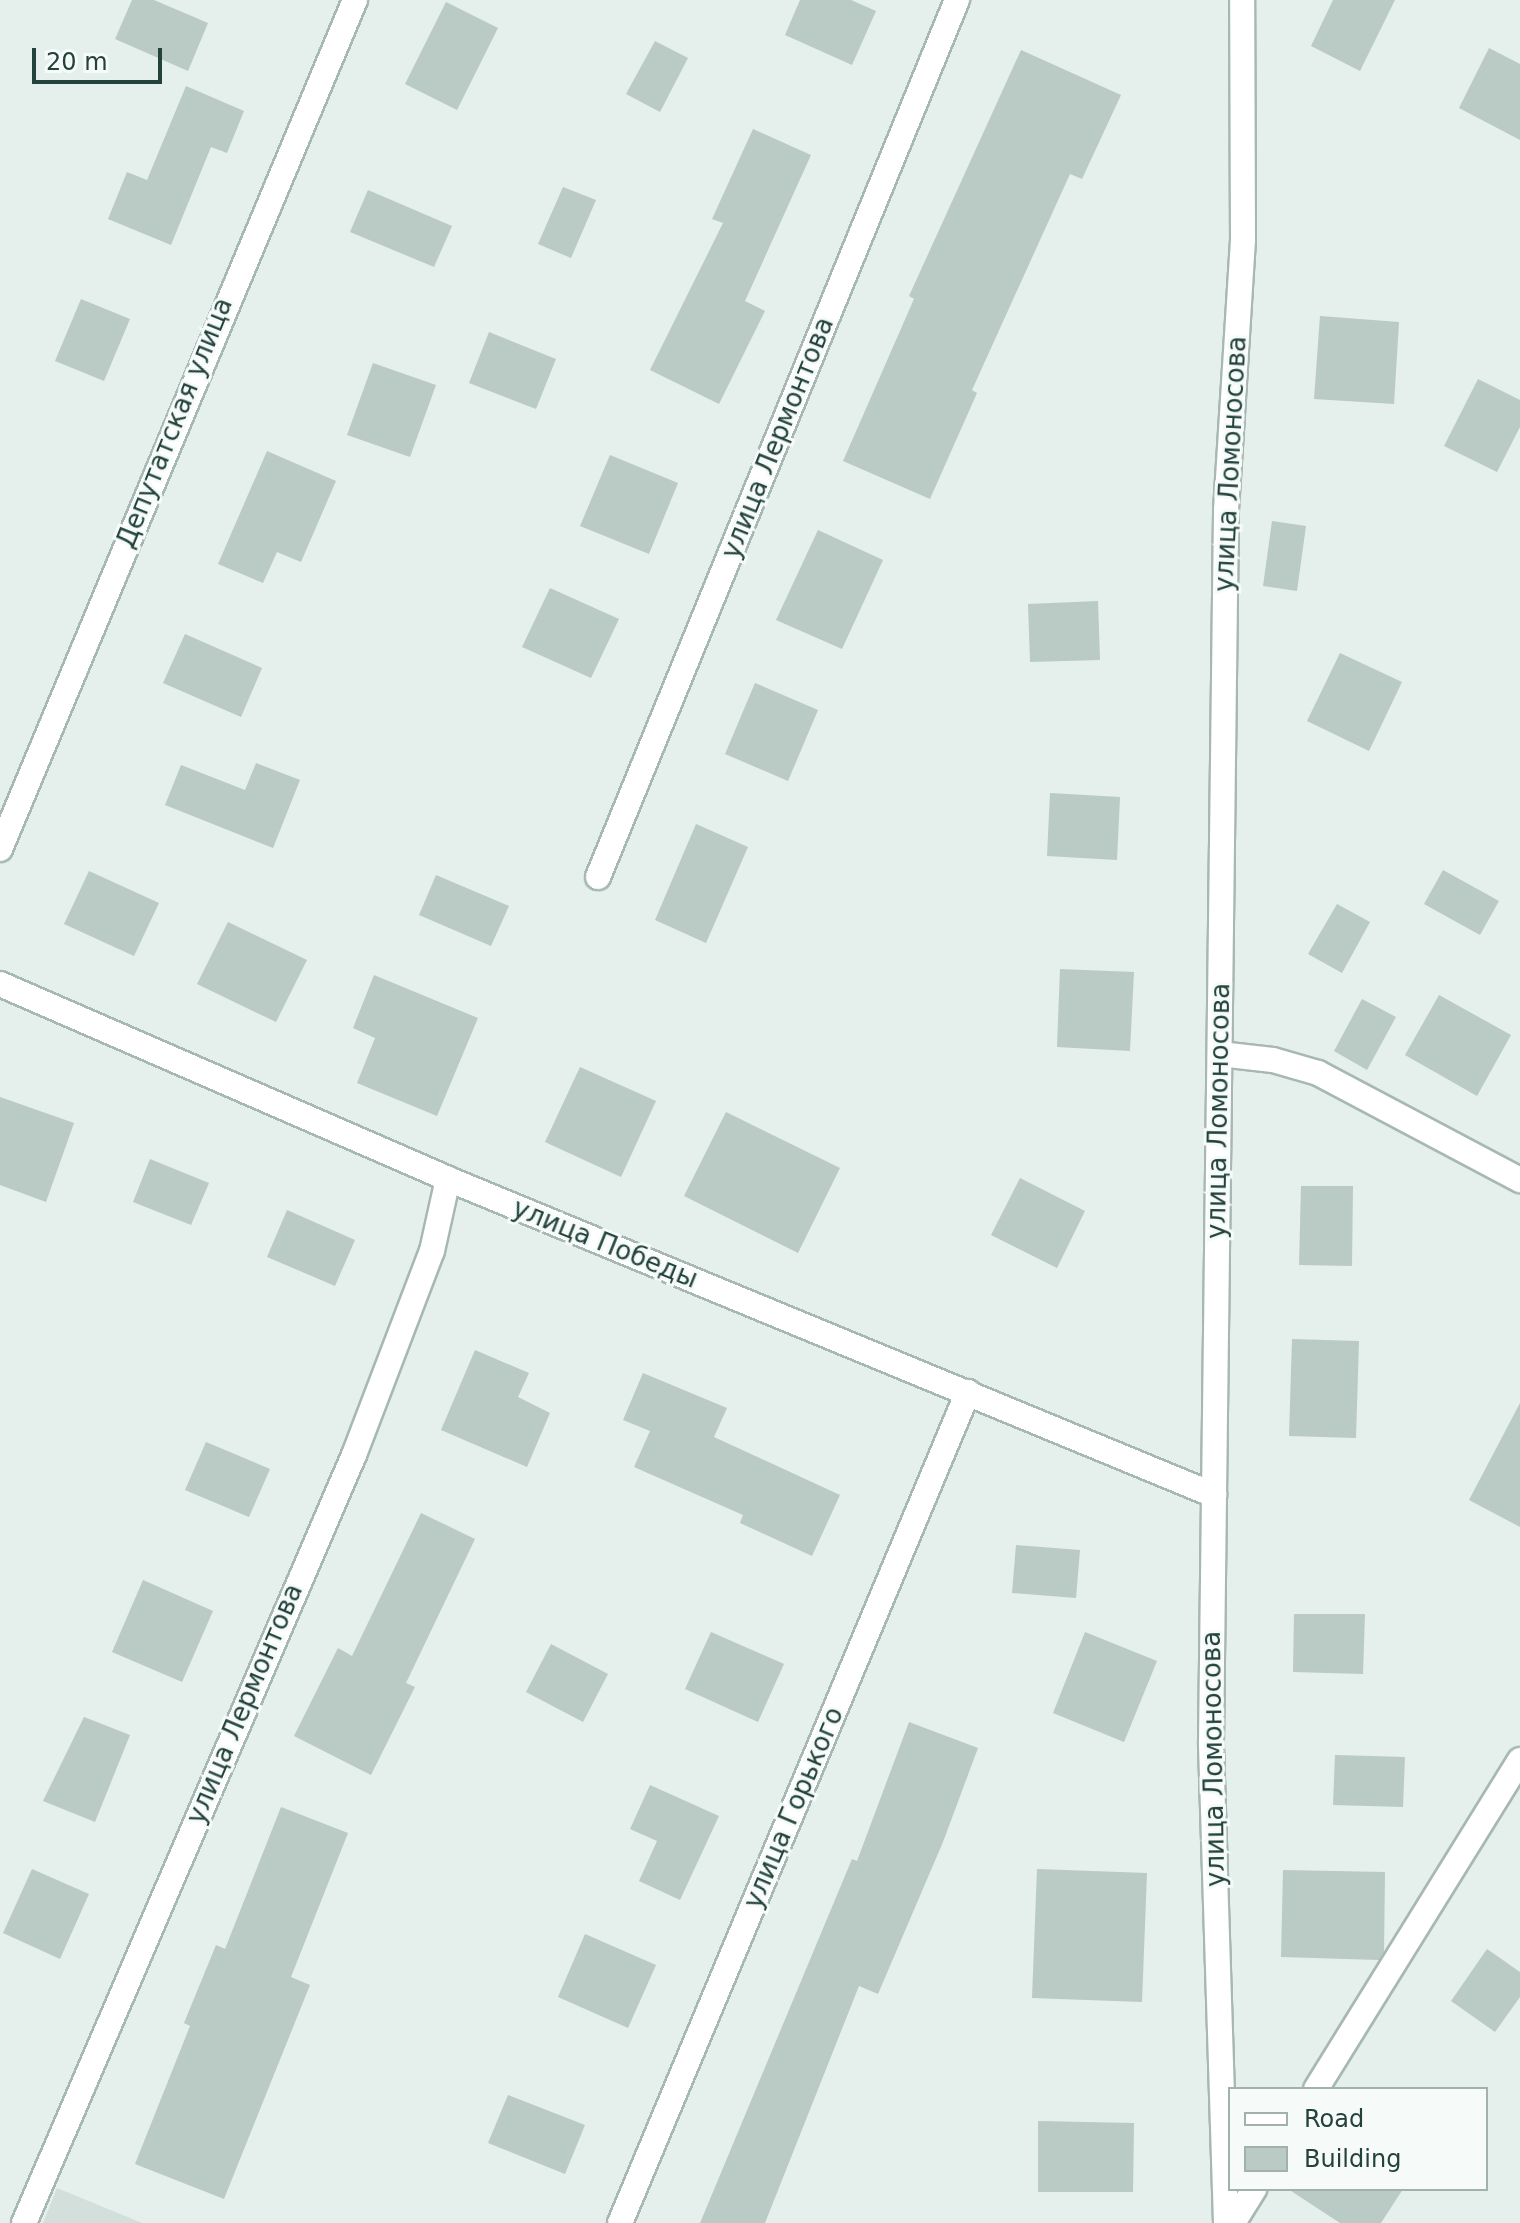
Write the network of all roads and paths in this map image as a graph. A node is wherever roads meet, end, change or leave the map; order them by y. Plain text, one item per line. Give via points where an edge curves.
1 (355, 0) edge
2 (957, 0) edge
3 (1242, 0) edge
4 (0, 849) edge
5 (598, 877) dead end
6 (0, 984) edge
7 (1220, 1054) junction
8 (448, 1179) junction
9 (1520, 1180) edge
10 (968, 1392) junction
11 (1214, 1495) junction
12 (1520, 1760) edge
13 (1317, 2087) edge
14 (1253, 2191) edge
15 (24, 2223) edge
16 (620, 2223) edge
17 (1226, 2223) edge
18 (1233, 2223) edge

1 - 4 street, Депутатская улица
2 - 5 street, улица Лермонтова
3 - 7 street, улица Ломоносова via 1243,240 1226,510
6 - 8 street, улица Победы
7 - 9 street via 1273,1060 1318,1073
7 - 11 street, улица Ломоносова
8 - 10 street, улица Победы
8 - 15 street, улица Лермонтова via 432,1251 354,1455
10 - 11 street, улица Победы
10 - 16 street, улица Горького
11 - 17 street, улица Ломоносова via 1211,1742
12 - 13 street
14 - 18 street

